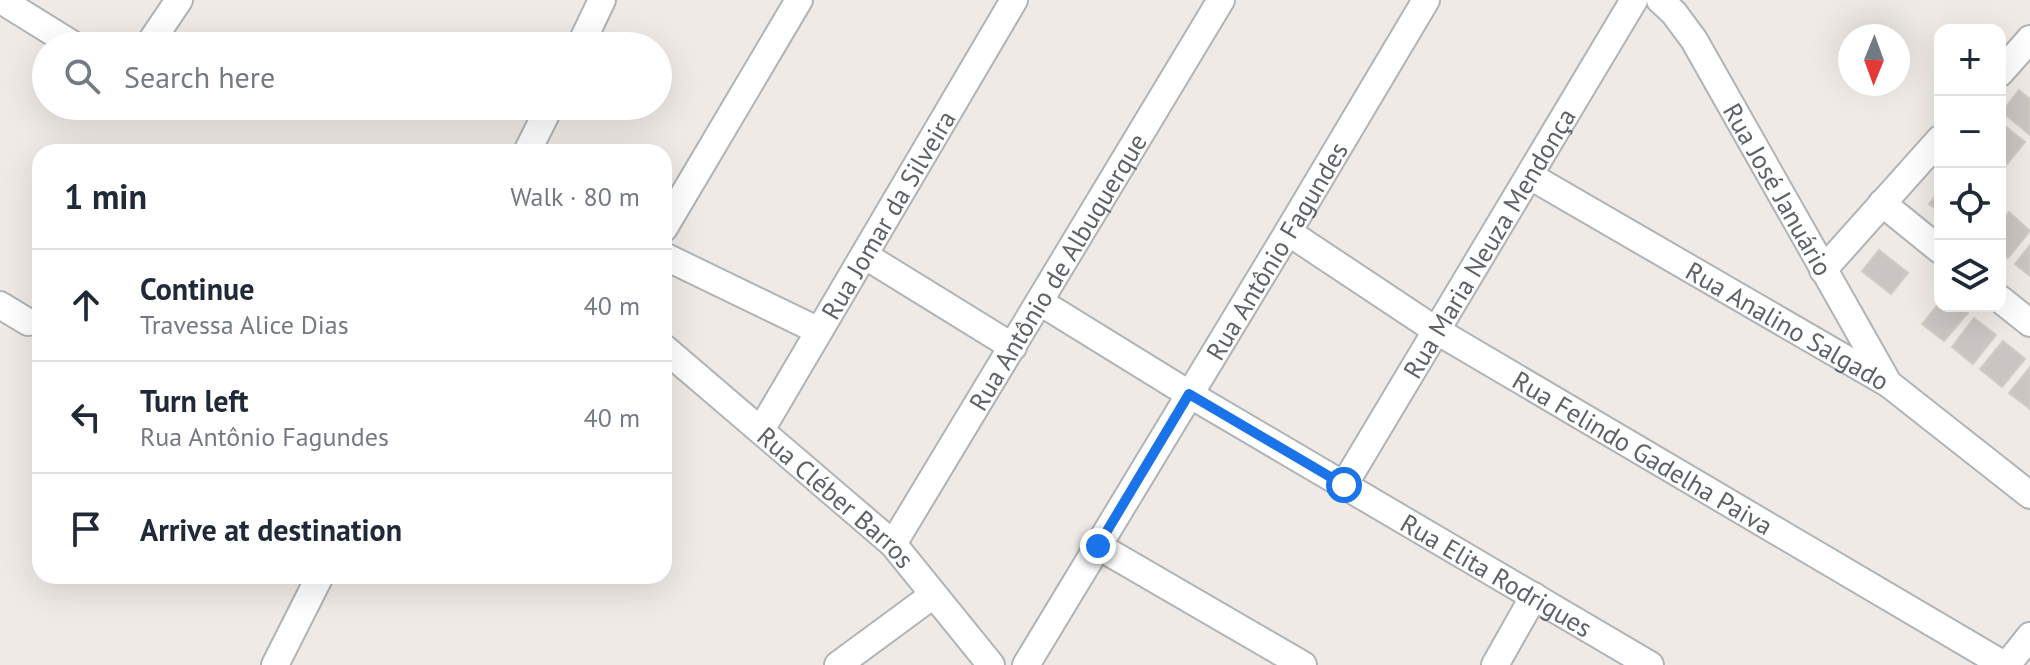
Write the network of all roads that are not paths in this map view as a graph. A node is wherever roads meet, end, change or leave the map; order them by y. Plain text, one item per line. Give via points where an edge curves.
1 (1, 0) edge
2 (179, 0) edge
3 (602, 0) edge
4 (799, 0) edge
5 (1014, 0) edge
6 (1221, 0) edge
7 (1426, 0) edge
8 (1634, 0) edge
9 (1660, 0) edge
10 (52, 32) edge
11 (157, 32) edge
12 (587, 32) edge
13 (2030, 40) edge
14 (2006, 66) edge
15 (543, 120) edge
16 (531, 144) edge
17 (1934, 146) edge
18 (1530, 176) junction
19 (1882, 203) junction
20 (672, 214) edge
21 (1288, 232) junction
22 (1934, 245) edge
23 (864, 255) junction
24 (672, 260) edge
25 (1823, 270) junction
26 (1040, 302) junction
27 (2006, 304) edge
28 (0, 305) edge
29 (28, 322) dead end
30 (2030, 323) edge
31 (819, 331) junction
32 (1437, 331) junction
33 (1013, 347) junction
34 (672, 355) edge
35 (1889, 384) junction
36 (1189, 394) junction
37 (761, 430) junction
38 (1344, 485) junction
39 (2030, 495) edge
40 (893, 544) junction
41 (1098, 546) junction
42 (316, 584) edge
43 (933, 595) junction
44 (1534, 596) junction
45 (2030, 636) edge
46 (275, 665) edge
47 (838, 665) edge
48 (991, 665) edge
49 (1026, 665) edge
50 (1303, 665) edge
51 (1495, 665) edge
52 (1650, 665) edge
53 (2006, 665) edge

1 - 10 street
2 - 11 street
3 - 12 street
4 - 20 street
5 - 23 street, Rua Jomar da Silveira
6 - 26 street, Rua Antônio de Albuquerque
7 - 21 street, Rua Antônio Fagundes
8 - 18 street, Rua Maria Neuza Mendonça
9 - 25 street, Rua José Januário via 1694,40
13 - 14 street
15 - 16 street
17 - 19 street
18 - 32 street, Rua Maria Neuza Mendonça
18 - 35 street, Rua Analino Salgado
19 - 22 street
19 - 25 street
21 - 32 street, Rua Felindo Gadelha Paiva
21 - 36 street, Rua Antônio Fagundes
23 - 31 street, Rua Jomar da Silveira
23 - 33 street
24 - 31 street
25 - 35 street, Rua José Januário
26 - 33 street, Rua Antônio de Albuquerque
26 - 36 street, Rua Elita Rodrigues
27 - 30 street
28 - 29 street
31 - 37 street, Rua Jomar da Silveira
32 - 38 street, Rua Maria Neuza Mendonça
32 - 53 street, Rua Felindo Gadelha Paiva
33 - 40 street, Rua Antônio de Albuquerque
34 - 37 street, Rua Cléber Barros
35 - 39 street, Rua Analino Salgado
36 - 38 street, Rua Elita Rodrigues
36 - 41 street, Rua Antônio Fagundes
37 - 40 street, Rua Cléber Barros
38 - 44 street, Rua Elita Rodrigues
40 - 43 street, Rua Cléber Barros
41 - 49 street, Rua Antônio Fagundes
41 - 50 street
42 - 46 street
43 - 47 street
43 - 48 street, Rua Cléber Barros
44 - 51 street
44 - 52 street, Rua Elita Rodrigues
45 - 53 street

